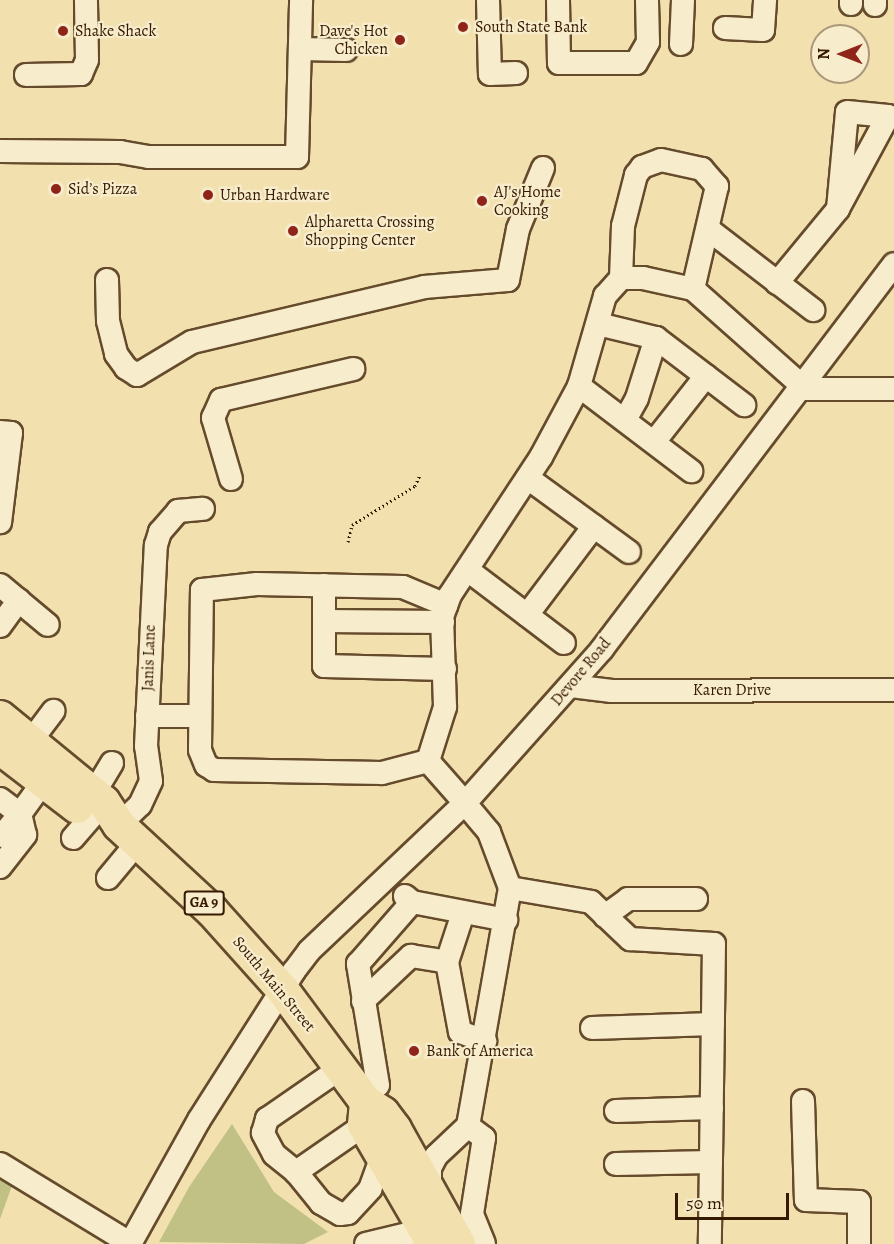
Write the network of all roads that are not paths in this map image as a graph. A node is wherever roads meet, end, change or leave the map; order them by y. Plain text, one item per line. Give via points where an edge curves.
1 (87, 0) edge
2 (301, 0) edge
3 (488, 0) edge
4 (558, 0) edge
5 (647, 0) edge
6 (682, 0) edge
7 (765, 0) edge
8 (725, 28) dead end
9 (681, 44) dead end
10 (301, 49) junction
11 (346, 50) dead end
12 (516, 73) dead end
13 (26, 75) dead end
14 (0, 151) edge
15 (543, 168) dead end
16 (838, 209) dead end
17 (708, 229) junction
18 (894, 264) edge
19 (621, 278) junction
20 (108, 280) dead end
21 (777, 283) junction
22 (693, 289) junction
23 (813, 310) dead end
24 (598, 324) junction
25 (656, 338) junction
26 (354, 369) dead end
27 (706, 376) junction
28 (579, 386) junction
29 (800, 387) junction
30 (894, 389) edge
31 (744, 405) dead end
32 (625, 420) junction
33 (0, 432) edge
34 (654, 442) junction
35 (3, 467) edge
36 (691, 471) dead end
37 (528, 478) junction
38 (231, 479) dead end
39 (203, 509) dead end
40 (0, 522) edge
41 (594, 526) junction
42 (629, 552) dead end
43 (469, 571) junction
44 (0, 585) edge
45 (324, 585) junction
46 (19, 600) junction
47 (444, 613) junction
48 (526, 615) junction
49 (324, 621) junction
50 (48, 625) dead end
51 (0, 626) edge
52 (564, 643) dead end
53 (445, 669) junction
54 (571, 686) junction
55 (894, 690) edge
56 (53, 711) dead end
57 (147, 716) junction
58 (200, 716) junction
59 (0, 717) edge
60 (30, 742) junction
61 (0, 748) edge
62 (428, 761) junction
63 (112, 763) dead end
64 (44, 782) junction
65 (0, 799) edge
66 (465, 803) junction
67 (20, 814) junction
68 (103, 823) junction
69 (2, 836) dead end
70 (0, 867) edge
71 (108, 878) dead end
72 (510, 888) junction
73 (696, 899) dead end
74 (462, 913) junction
75 (605, 916) junction
76 (506, 920) junction
77 (447, 962) junction
78 (282, 989) junction
79 (363, 1001) junction
80 (713, 1024) junction
81 (592, 1028) dead end
82 (485, 1041) junction
83 (341, 1068) junction
84 (802, 1101) dead end
85 (364, 1107) junction
86 (712, 1108) junction
87 (615, 1111) dead end
88 (468, 1126) junction
89 (391, 1144) junction
90 (711, 1162) junction
91 (0, 1164) edge
92 (615, 1164) dead end
93 (296, 1172) junction
94 (430, 1192) junction
95 (429, 1235) edge
96 (130, 1244) edge
97 (366, 1244) edge
98 (459, 1244) edge
99 (484, 1244) edge
100 (710, 1244) edge
101 (859, 1244) edge

1 - 13 street via 87,60 81,74
2 - 10 street
3 - 12 street via 490,74
4 - 5 street via 559,63 636,63 648,42
6 - 9 street
7 - 8 street via 764,30
10 - 11 street
10 - 14 street via 297,157
15 - 20 street via 518,229 508,280 424,286 192,342 137,375 116,354 108,321
16 - 21 street
17 - 19 street via 717,186 712,177 702,169 661,160 642,167 636,175 623,226
17 - 21 street
17 - 22 street
18 - 29 street, Devore Road
19 - 22 street via 644,278
19 - 24 street via 605,296
21 - 23 street
22 - 29 street
24 - 25 street
24 - 28 street
25 - 27 street
25 - 32 street via 637,398
26 - 38 street via 221,400 213,418
27 - 31 street
27 - 34 street
28 - 32 street
28 - 37 street
29 - 30 street
29 - 54 street, Devore Road
32 - 34 street
33 - 35 street via 11,433
34 - 36 street
35 - 40 street
37 - 41 street
37 - 43 street
39 - 57 street, Janis Lane via 178,511 164,526 156,545
41 - 42 street
41 - 48 street
43 - 47 street via 450,594
43 - 48 street
44 - 46 street
45 - 47 street via 403,587
45 - 49 street
45 - 58 street via 257,584 202,591
46 - 50 street
46 - 51 street
47 - 49 street
47 - 53 street
48 - 52 street
49 - 53 street via 324,666
53 - 62 street via 445,707
54 - 55 street, Karen Drive via 612,691
54 - 66 street, Devore Road
56 - 60 street
57 - 58 street
57 - 68 street, Janis Lane via 146,746 152,781 140,805
58 - 62 street via 200,750 206,765 214,770 382,773
59 - 60 highway, South Main Street / GA 9
60 - 68 highway, South Main Street / GA 9
61 - 64 highway, South Main Street / GA 9
62 - 66 street
63 - 68 street
64 - 67 street
64 - 68 highway, South Main Street / GA 9
65 - 67 street
66 - 72 street via 489,832
66 - 78 street, Devore Road via 309,951
67 - 69 street
67 - 70 street via 25,835
68 - 71 street
68 - 78 highway, South Main Street / GA 9 via 212,911
72 - 75 street via 591,902
72 - 76 street
73 - 75 street via 628,900
74 - 76 street
74 - 77 street
74 - 79 street via 409,899 358,964
75 - 80 street via 630,939 714,944
76 - 82 street
77 - 79 street via 411,956
77 - 82 street via 460,1032
78 - 83 highway, South Main Street / GA 9
78 - 96 street, Devore Road via 199,1120
79 - 85 street via 378,1085
80 - 81 street
80 - 86 street
82 - 88 street
83 - 85 highway, South Main Street / GA 9
83 - 93 street via 267,1119 262,1132 274,1154
84 - 101 street via 806,1200 859,1202
85 - 89 highway, South Main Street / GA 9 via 383,1113
85 - 93 street
86 - 87 street
86 - 90 street
88 - 89 street via 433,1144
88 - 94 street via 436,1156 430,1168
88 - 99 street via 484,1138 472,1214
89 - 93 street via 370,1189 348,1213 340,1214 321,1203
89 - 94 highway, South Main Street / GA 9
89 - 95 highway, South Main Street / GA 9
90 - 92 street
90 - 100 street
91 - 96 street
94 - 98 highway, South Main Street / GA 9
95 - 97 street via 411,1233

